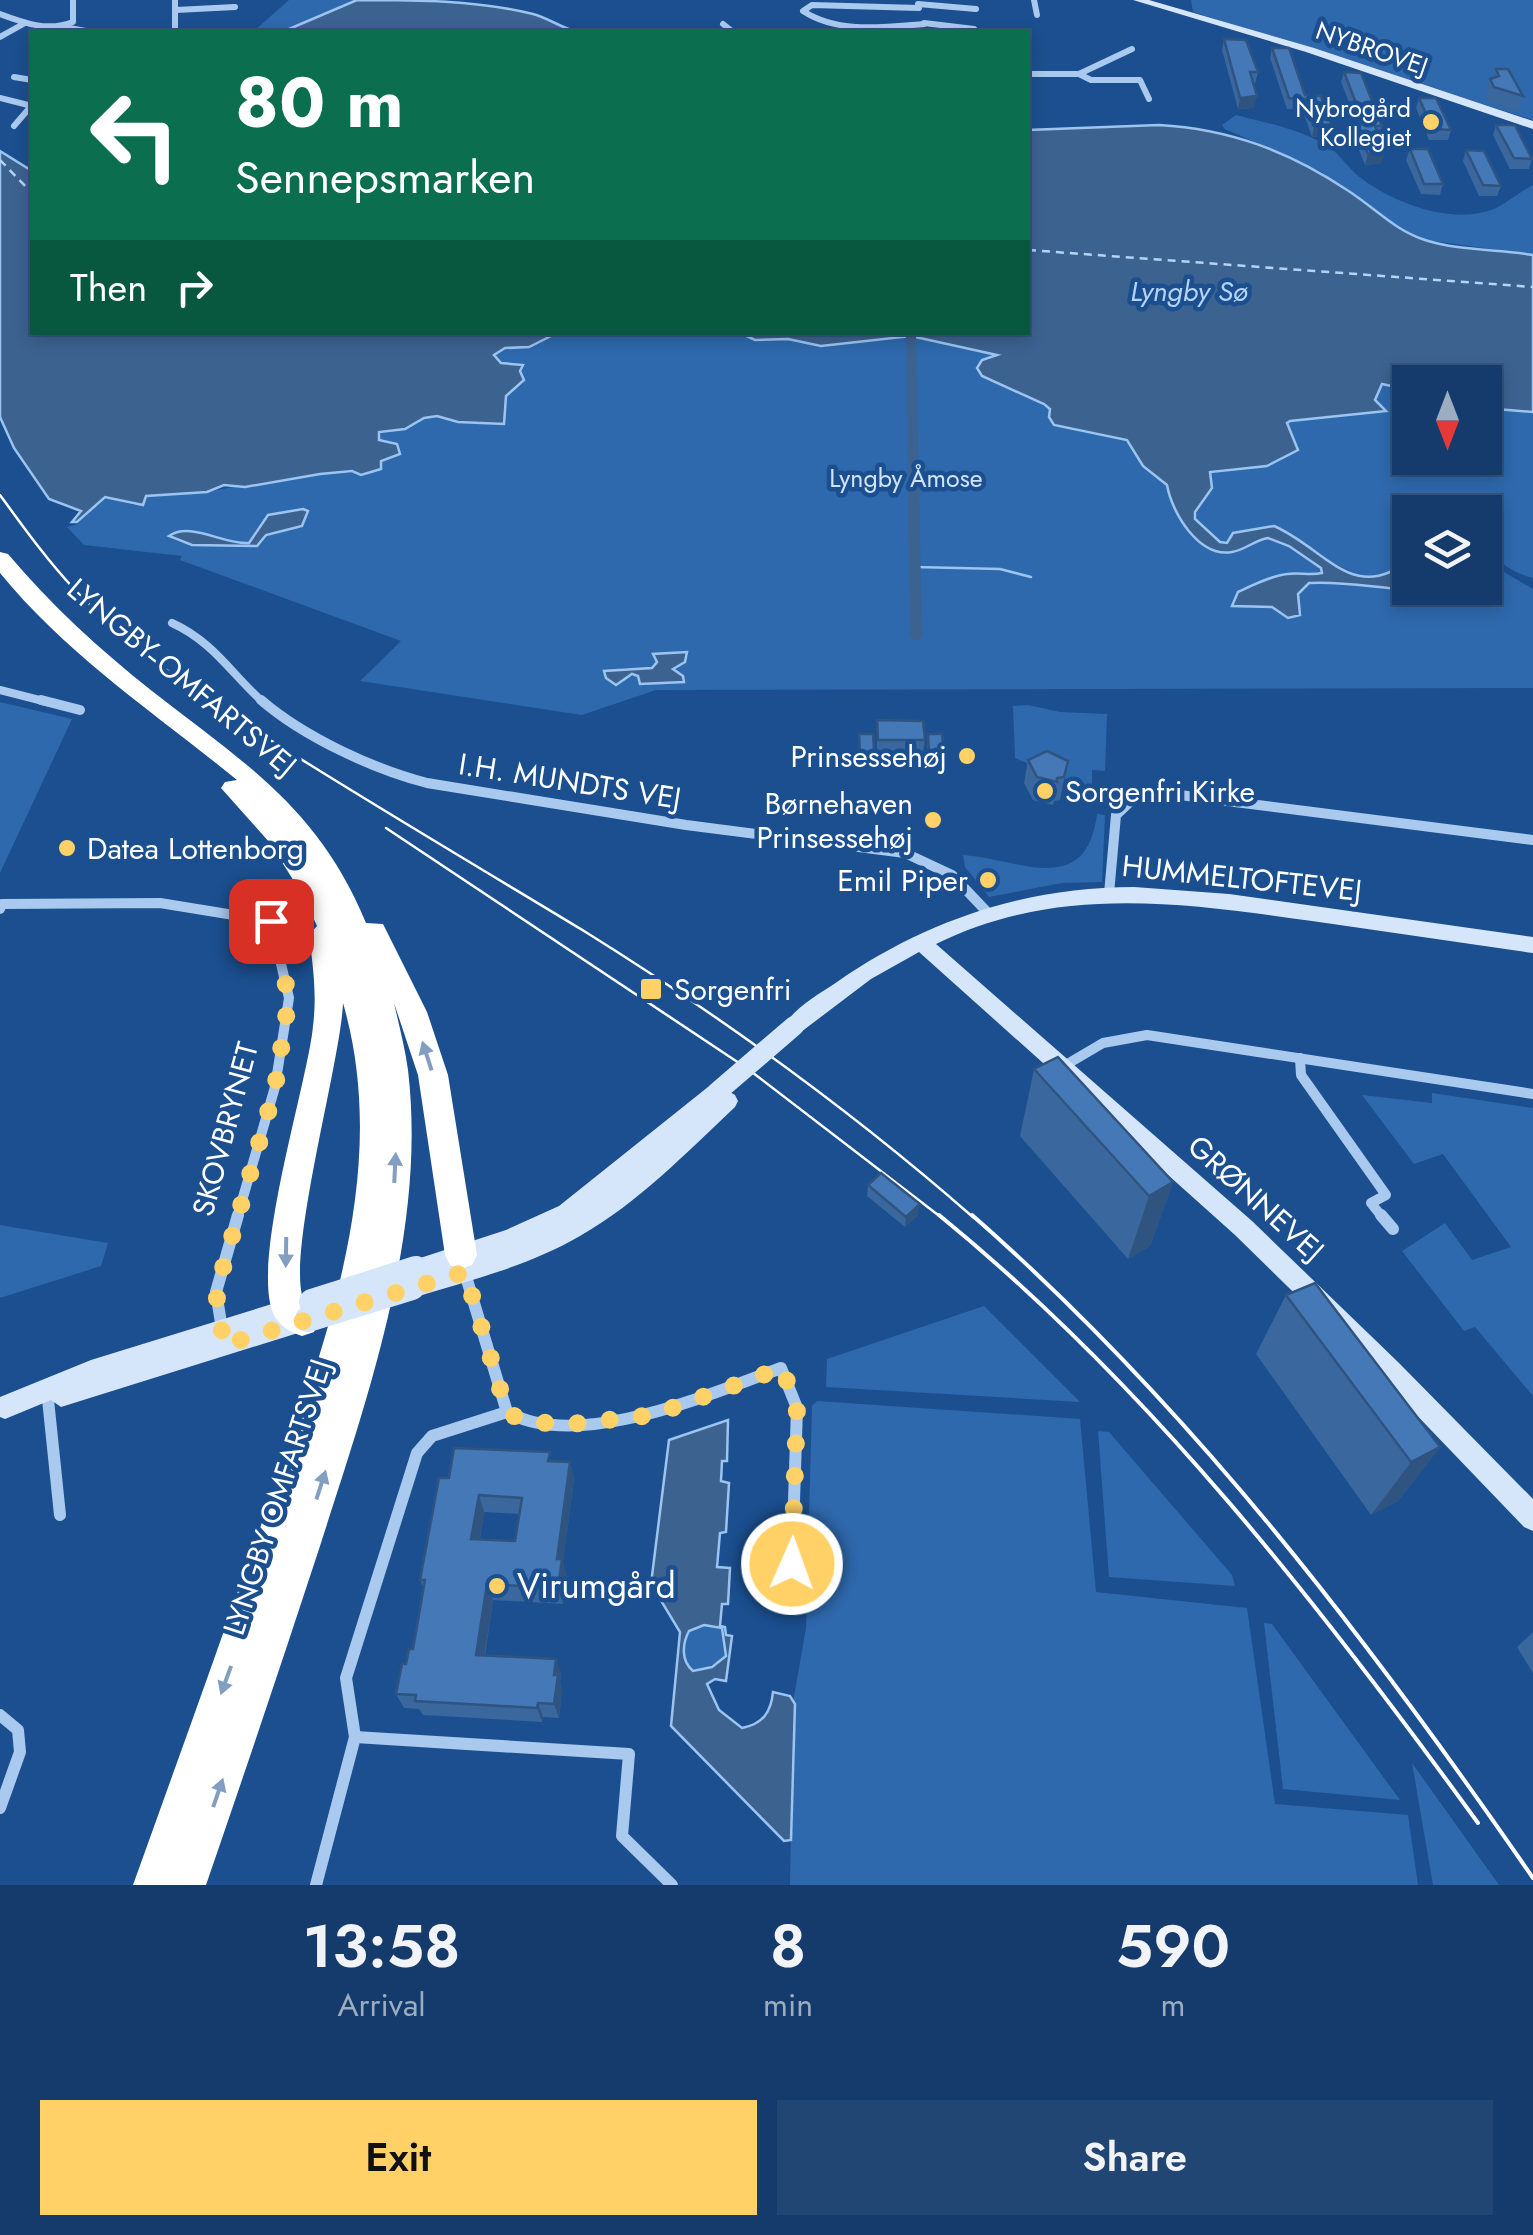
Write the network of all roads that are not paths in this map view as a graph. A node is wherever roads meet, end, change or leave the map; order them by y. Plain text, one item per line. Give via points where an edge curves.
1 (74, 0) edge
2 (175, 0) edge
3 (1034, 0) edge
4 (1138, 0) edge
5 (918, 4) edge
6 (235, 7) dead end
7 (976, 9) dead end
8 (176, 10) junction
9 (0, 14) edge
10 (1037, 15) dead end
11 (25, 22) junction
12 (722, 24) dead end
13 (66, 26) junction
14 (924, 27) edge
15 (974, 29) dead end
16 (83, 30) edge
17 (175, 30) edge
18 (731, 30) edge
19 (0, 37) edge
20 (1132, 49) dead end
21 (1030, 74) edge
22 (1079, 74) junction
23 (14, 77) dead end
24 (30, 80) edge
25 (0, 98) edge
26 (1149, 99) dead end
27 (30, 105) edge
28 (30, 107) edge
29 (30, 122) edge
30 (1533, 125) edge
31 (0, 559) edge
32 (0, 584) edge
33 (172, 624) dead end
34 (0, 690) edge
35 (80, 710) dead end
36 (1533, 840) edge
37 (302, 866) junction
38 (335, 882) junction
39 (1110, 894) junction
40 (0, 909) edge
41 (988, 913) junction
42 (921, 940) junction
43 (1533, 945) edge
44 (1300, 1058) junction
45 (1064, 1066) junction
46 (1533, 1094) edge
47 (1393, 1229) dead end
48 (463, 1263) junction
49 (303, 1313) junction
50 (223, 1338) junction
51 (48, 1394) junction
52 (3, 1408) edge
53 (507, 1412) junction
54 (60, 1515) dead end
55 (1533, 1518) edge
56 (792, 1564) dead end
57 (0, 1714) edge
58 (355, 1737) junction
59 (0, 1808) edge
60 (153, 1885) edge
61 (186, 1885) edge
62 (316, 1885) edge
63 (672, 1885) edge

1 - 13 street via 73,22
2 - 8 street
3 - 10 street
4 - 30 street, NYBROVEJ
5 - 7 street
5 - 14 street
5 - 14 street via 803,10 842,26
6 - 8 street
8 - 17 street
9 - 11 street
11 - 13 street
11 - 19 street
12 - 18 street
13 - 16 street
14 - 15 street
20 - 22 street
21 - 22 street
22 - 26 street via 1140,80
23 - 24 street
25 - 27 street
28 - 29 street via 16,124
31 - 38 highway, LYNGBY OMFARTSVEJ via 78,644 240,769 285,812
32 - 37 highway, LYNGBY OMFARTSVEJ via 64,652 248,801
33 - 41 street, I.H. MUNDTS VEJ via 233,667 241,684 277,714 385,772 686,826 905,853 958,878
34 - 35 street
36 - 39 street via 1156,792 1134,798 1116,814
37 -> 49 highway via 324,940 329,996 290,1194 285,1269
37 -> 60 highway, LYNGBY OMFARTSVEJ via 336,933 361,1006 375,1136 362,1256 328,1380
48 -> 38 highway via 433,1074 413,1012 369,923
61 -> 38 highway, LYNGBY OMFARTSVEJ via 355,1383 384,1264 397,1132 393,1063 381,1000
39 - 41 street, HUMMELTOFTEVEJ
39 - 43 street, HUMMELTOFTEVEJ via 1220,901
40 - 50 street, SKOVBRYNET via 160,903 271,921 289,998 275,1088 216,1292
41 - 42 street, HUMMELTOFTEVEJ
42 - 45 street, GRØNNEVEJ
42 - 48 street, HUMMELTOFTEVEJ via 844,989 721,1097 567,1214
44 - 45 street via 1122,1035
44 - 46 street
44 - 47 street via 1301,1074 1386,1195 1371,1203
45 - 55 street, GRØNNEVEJ via 1339,1315
48 - 49 street, HUMMELTOFTEVEJ, bridge
48 - 53 street
49 - 50 street
50 - 51 street
51 - 52 street
51 - 54 street
53 - 56 street via 525,1422 571,1424 653,1415 782,1368 797,1408
53 - 58 street via 432,1436 417,1453 346,1678
57 - 59 street via 18,1730 20,1752
58 - 62 street
58 - 63 street via 629,1754 622,1836

